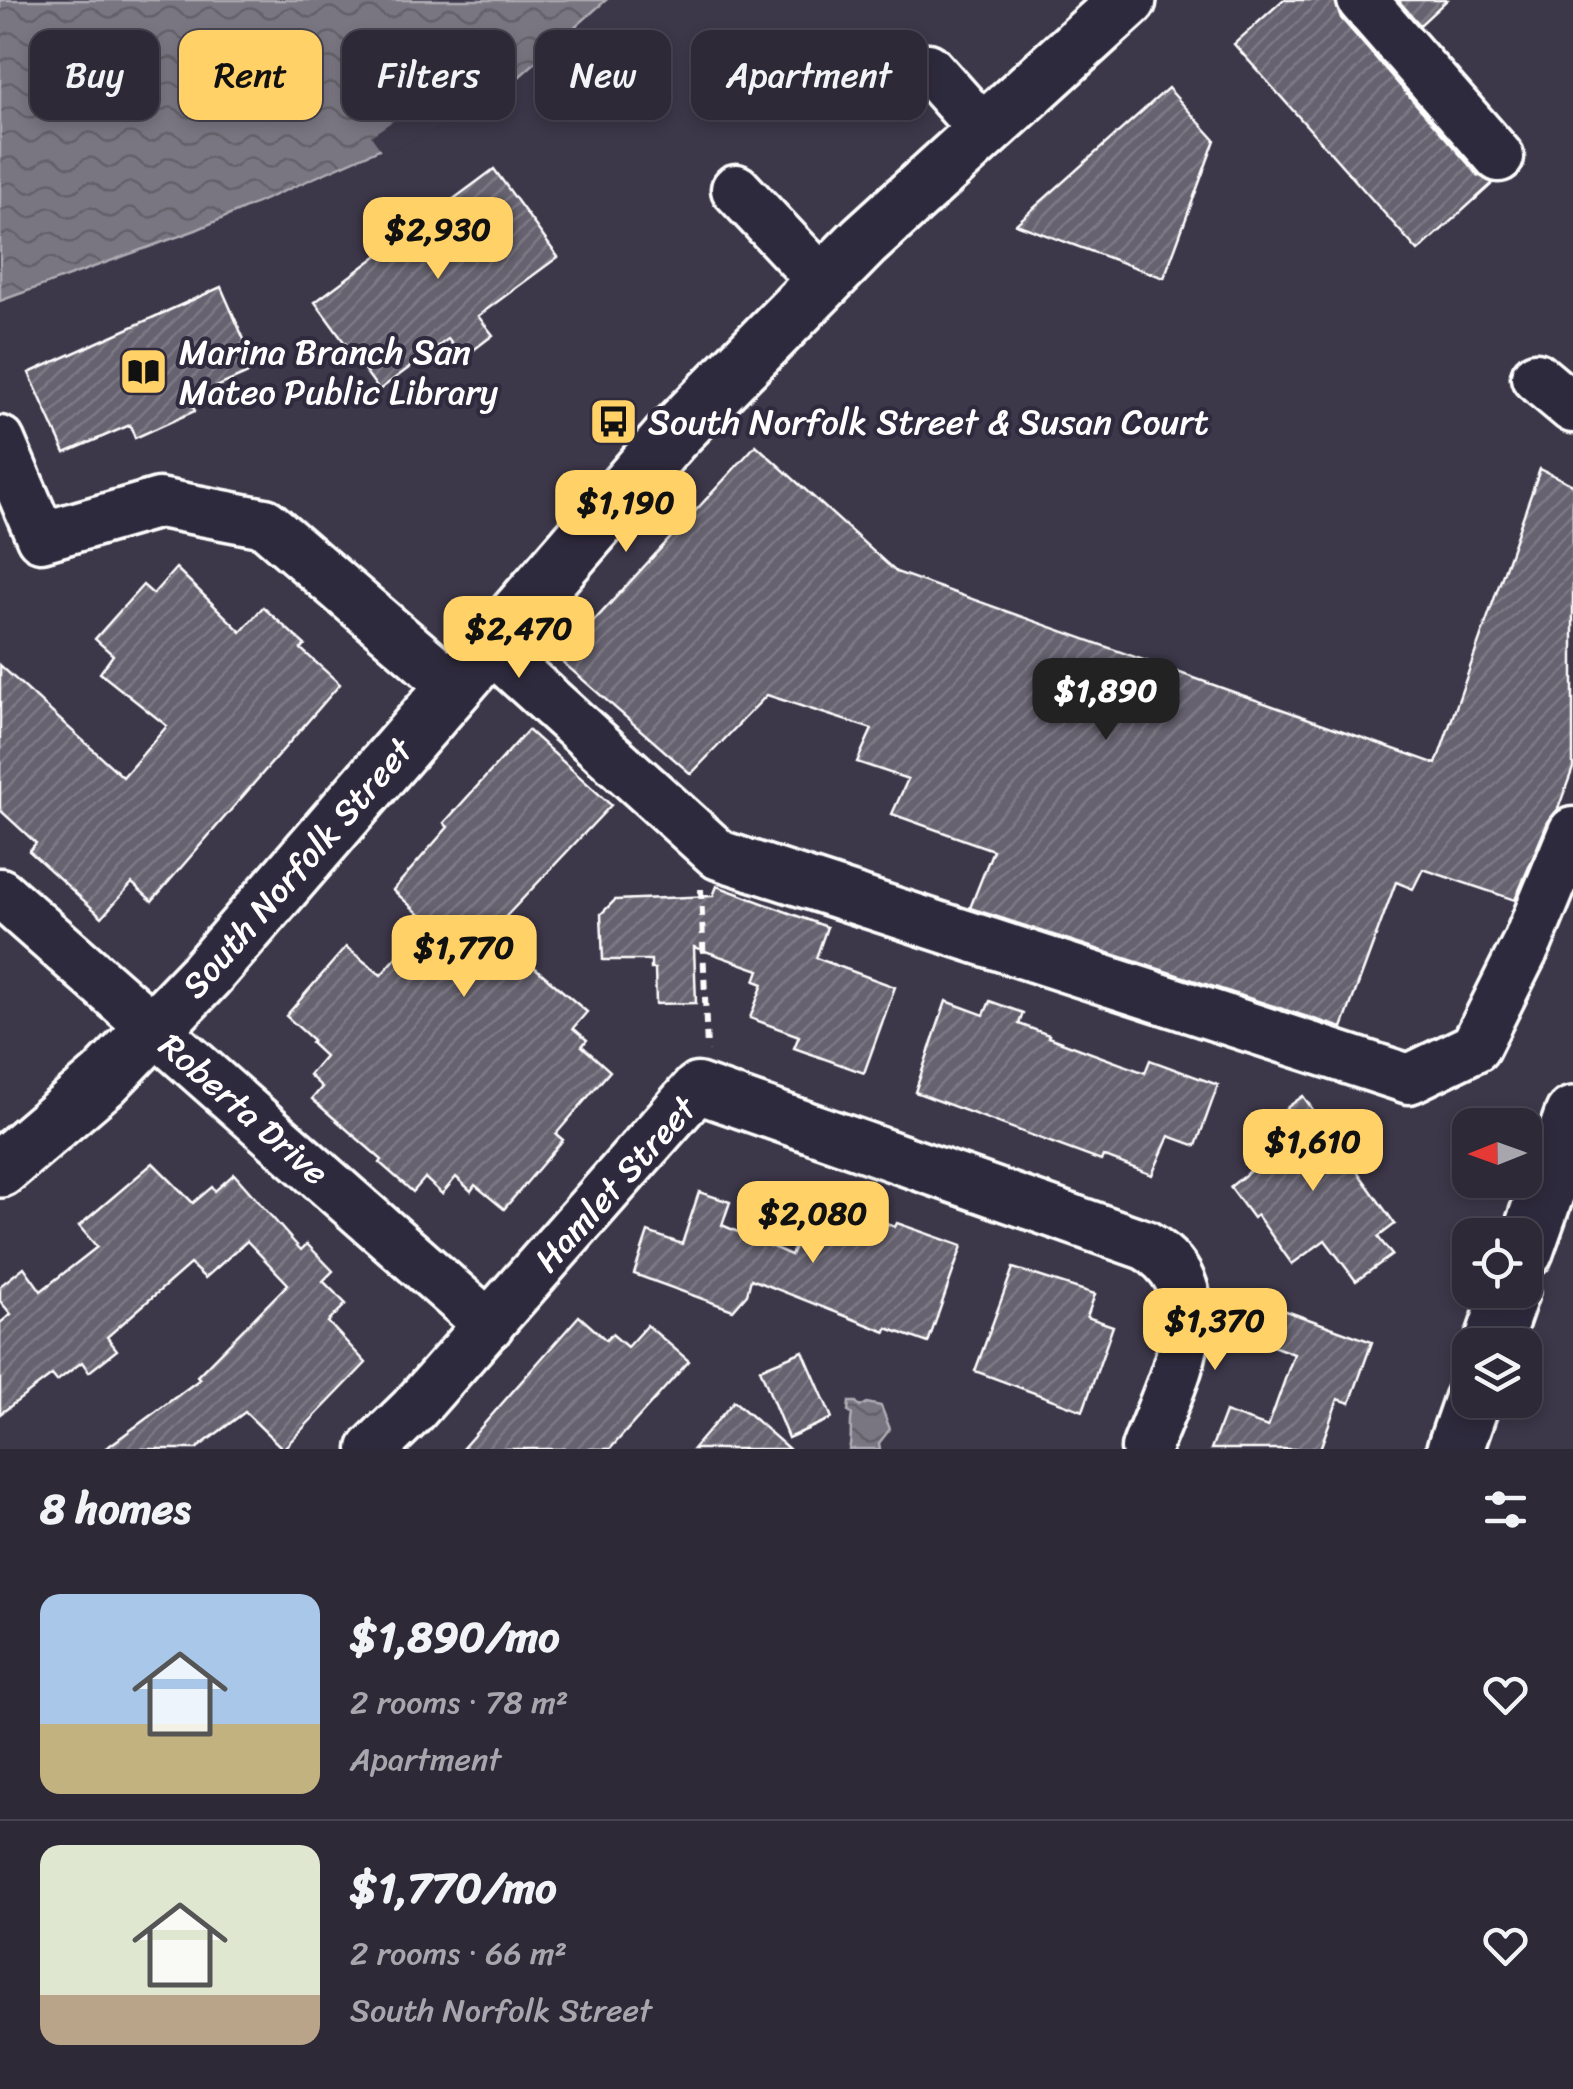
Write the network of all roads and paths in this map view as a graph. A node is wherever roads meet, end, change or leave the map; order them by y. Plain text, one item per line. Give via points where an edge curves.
1 (1128, 0) edge
2 (1362, 0) edge
3 (928, 68) dead end
4 (984, 132) junction
5 (1499, 157) dead end
6 (736, 189) dead end
7 (823, 282) junction
8 (1536, 377) dead end
9 (1573, 408) edge
10 (0, 441) edge
11 (473, 668) junction
12 (1573, 832) edge
13 (698, 836) junction
14 (0, 893) edge
15 (154, 1030) junction
16 (709, 1092) junction
17 (1573, 1115) edge
18 (0, 1169) edge
19 (1537, 1218) edge
20 (489, 1324) junction
21 (1466, 1418) edge
22 (373, 1449) edge
23 (1146, 1449) edge
24 (1455, 1449) edge

1 - 4 main road, South Norfolk Street
2 - 5 street
3 - 4 street
4 - 7 main road, South Norfolk Street
6 - 7 street
7 - 11 main road, South Norfolk Street via 671,437
8 - 9 street
10 - 11 street via 41,537 159,503 266,523
11 - 13 street
11 - 15 main road, South Norfolk Street
12 - 13 street via 1475,1047 1409,1080 719,855
13 - 16 path
14 - 15 street, Roberta Drive
15 - 18 main road, South Norfolk Street
15 - 20 street, Roberta Drive
16 - 20 street, Hamlet Street via 697,1088
16 - 23 street, Hamlet Street via 1162,1255 1184,1287 1188,1322
17 - 19 main road
20 - 22 street, Hamlet Street
21 - 24 main road

